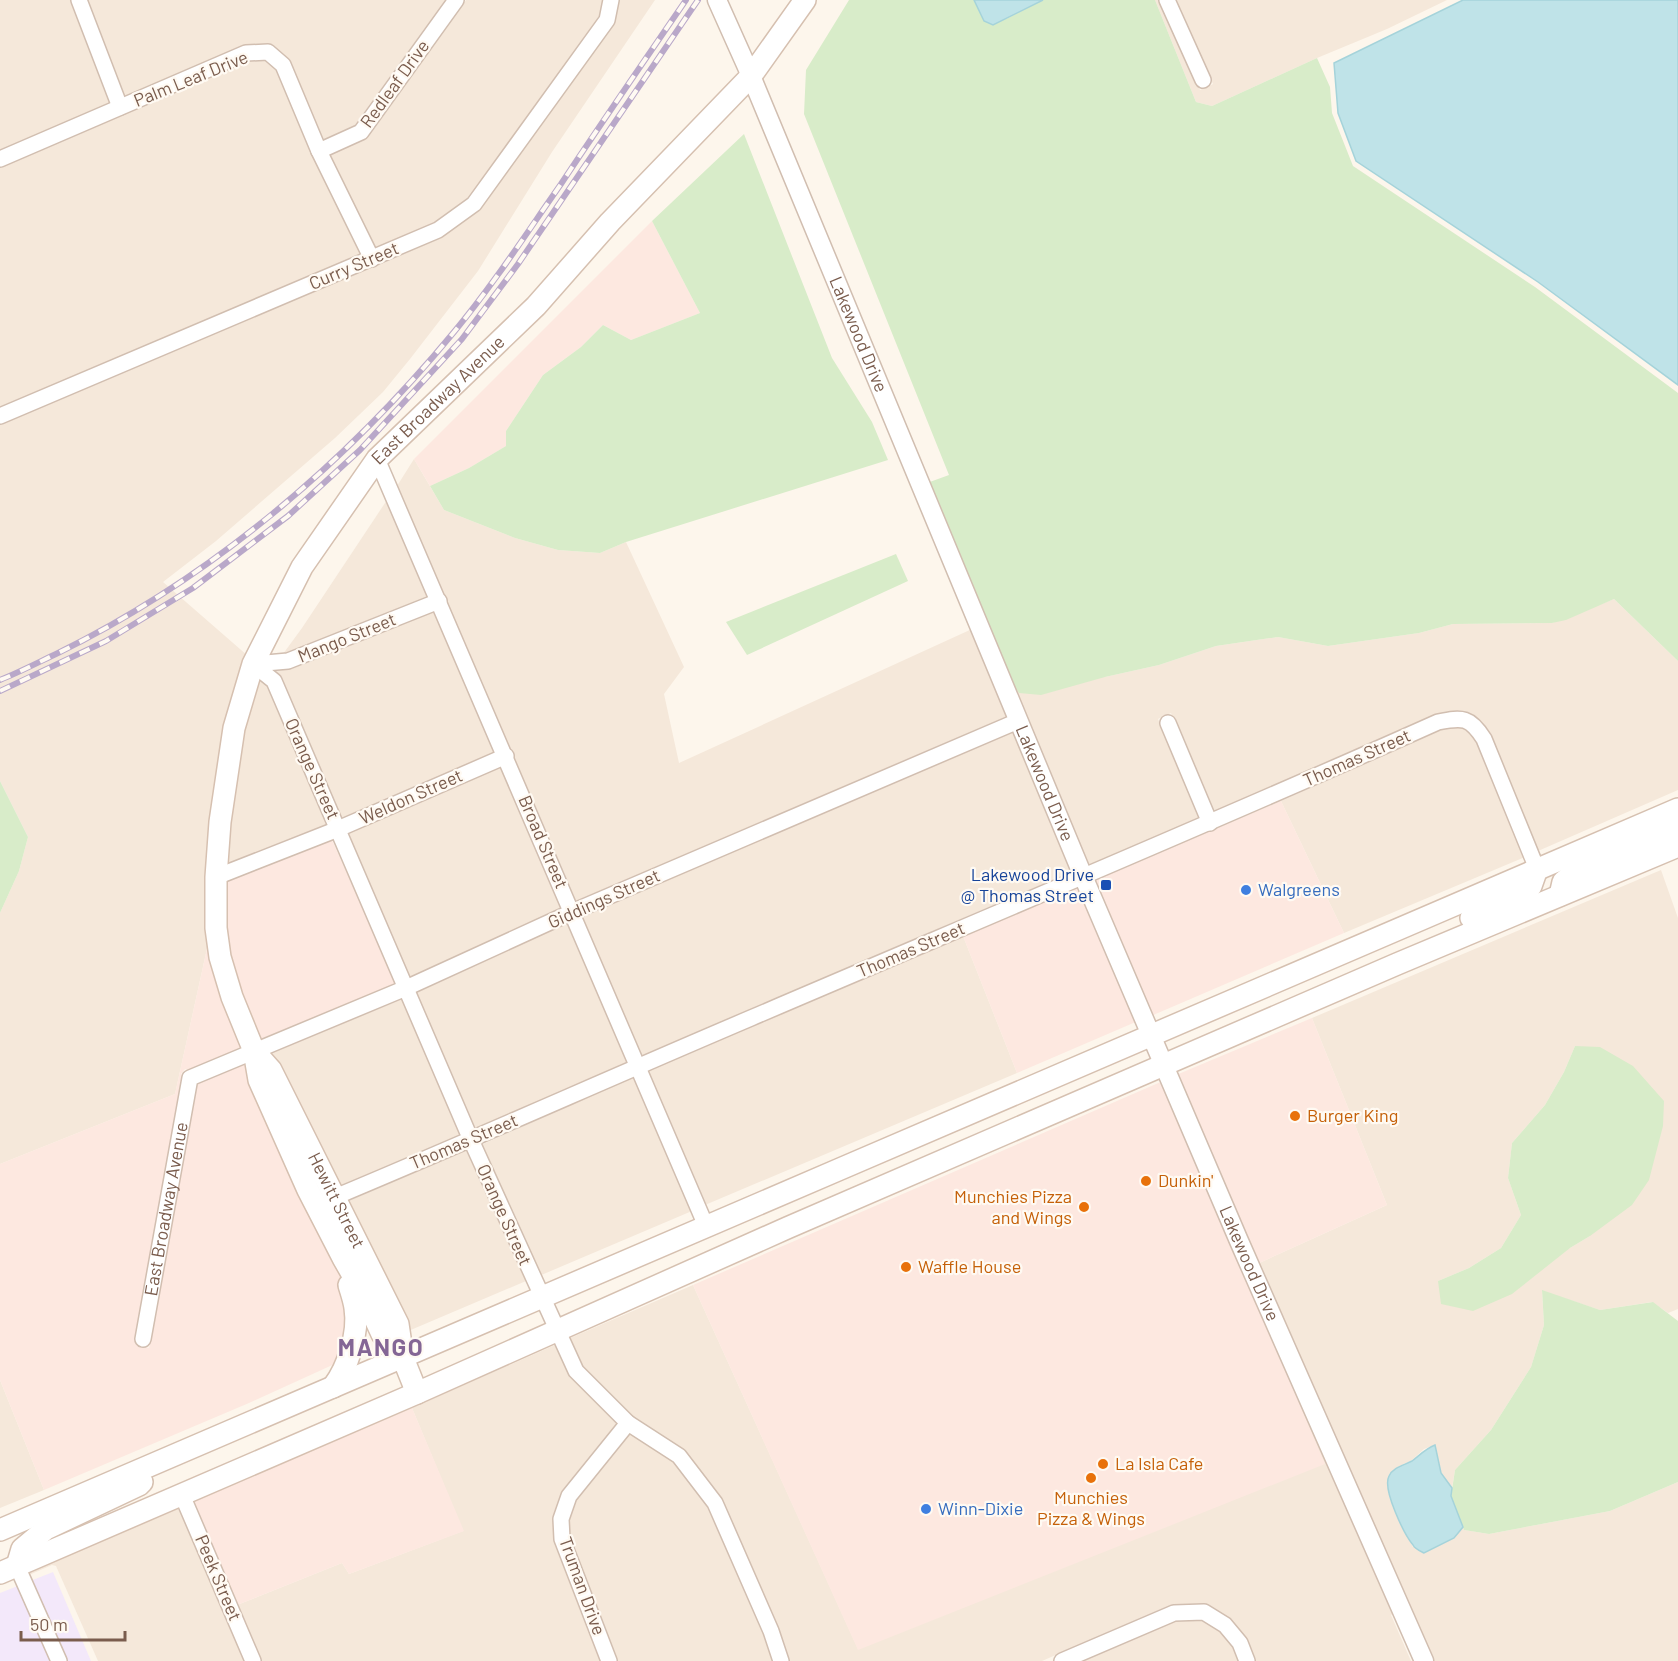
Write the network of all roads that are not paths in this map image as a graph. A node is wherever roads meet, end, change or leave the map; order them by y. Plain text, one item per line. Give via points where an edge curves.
1 (79, 0) edge
2 (456, 0) edge
3 (610, 0) edge
4 (717, 0) edge
5 (805, 0) edge
6 (1167, 0) edge
7 (751, 76) junction
8 (1203, 80) dead end
9 (120, 107) junction
10 (319, 151) junction
11 (0, 159) edge
12 (372, 259) junction
13 (0, 416) edge
14 (377, 459) junction
15 (439, 600) junction
16 (253, 664) junction
17 (1018, 721) junction
18 (1168, 723) dead end
19 (506, 756) junction
20 (1678, 809) edge
21 (1210, 823) junction
22 (1678, 826) edge
23 (338, 829) junction
24 (1678, 846) edge
25 (1537, 869) junction
26 (1083, 876) junction
27 (216, 878) junction
28 (1560, 896) junction
29 (572, 912) junction
30 (1397, 964) junction
31 (406, 988) junction
32 (1151, 1034) junction
33 (254, 1050) junction
34 (638, 1066) junction
35 (1165, 1066) junction
36 (190, 1078) joint
37 (471, 1140) junction
38 (336, 1197) junction
39 (706, 1226) junction
40 (343, 1258) junction
41 (541, 1297) junction
42 (557, 1331) junction
43 (143, 1339) dead end
44 (403, 1358) junction
45 (333, 1387) junction
46 (417, 1393) junction
47 (628, 1423) junction
48 (160, 1462) junction
49 (182, 1495) junction
50 (0, 1530) edge
51 (9, 1570) edge
52 (59, 1661) edge
53 (253, 1661) edge
54 (609, 1661) edge
55 (781, 1661) edge
56 (1062, 1661) edge
57 (1247, 1661) edge
58 (1424, 1661) edge

1 - 9 street
2 - 10 street, Redleaf Drive via 361,132
3 - 12 street, Curry Street via 607,20 474,204 438,230
4 - 7 street, Lakewood Drive
5 - 7 main road, East Broadway Avenue
6 - 8 street
7 - 14 main road, East Broadway Avenue via 610,222 536,306
7 - 17 street, Lakewood Drive
9 - 10 street, Palm Leaf Drive via 246,53 268,52 283,64
9 - 11 street, Palm Leaf Drive
10 - 12 street, Palm Leaf Drive
12 - 13 street, Curry Street
14 - 15 street, Broad Street
14 - 16 main road, East Broadway Avenue via 302,567
15 - 16 street, Mango Street via 288,661
15 - 19 street, Broad Street
16 - 23 street, Orange Street via 274,681
16 - 27 main road, East Broadway Avenue via 234,728
17 - 26 street, Lakewood Drive
17 - 29 street, Giddings Street
18 - 21 street
19 - 23 street, Weldon Street
19 - 29 street, Broad Street
20 - 25 main road
21 - 25 street, Thomas Street via 1438,722 1466,720 1476,726 1484,739
21 - 26 street, Thomas Street
22 - 28 main road via 1573,874 1563,882
23 - 27 street, Weldon Street
23 - 31 street, Orange Street
24 - 28 main road
25 - 30 main road via 1531,886 1520,896 1438,932
25 - 32 main road
26 - 32 street, Lakewood Drive
26 - 34 street, Thomas Street
27 - 33 main road, Hewitt Street via 220,957
28 - 30 main road
29 - 31 street, Giddings Street
29 - 34 street, Broad Street
30 - 35 main road
31 - 33 street, Giddings Street
31 - 37 street, Orange Street
32 - 35 street, Lakewood Drive
32 - 39 main road
33 - 36 street, Giddings Street
33 - 38 main road, Hewitt Street via 271,1070
33 - 40 main road, Hewitt Street via 259,1080
34 - 37 street, Thomas Street
34 - 39 street, Broad Street
35 - 42 main road
35 - 58 street, Lakewood Drive
36 - 43 street, East Broadway Avenue
37 - 38 street, Thomas Street
37 - 41 street, Orange Street
38 - 44 main road, Hewitt Street via 398,1324
39 - 41 main road
40 - 44 main road, Hewitt Street via 382,1334
40 - 45 main road via 356,1311 353,1343 343,1374
41 - 42 street, Orange Street
41 - 44 main road
42 - 46 main road
42 - 47 street, Orange Street via 576,1371
44 - 45 main road
44 - 46 main road, Hewitt Street
45 - 48 main road
46 - 49 main road
47 - 54 street, Truman Drive via 569,1496 561,1519 562,1539
47 - 55 street, Orange Street via 679,1456 715,1503
48 - 50 main road
48 - 51 main road via 140,1485 46,1530 22,1549
49 - 51 main road
49 - 53 street, Peek Street
51 - 52 street
56 - 57 street via 1174,1612 1204,1612 1225,1625 1240,1643

